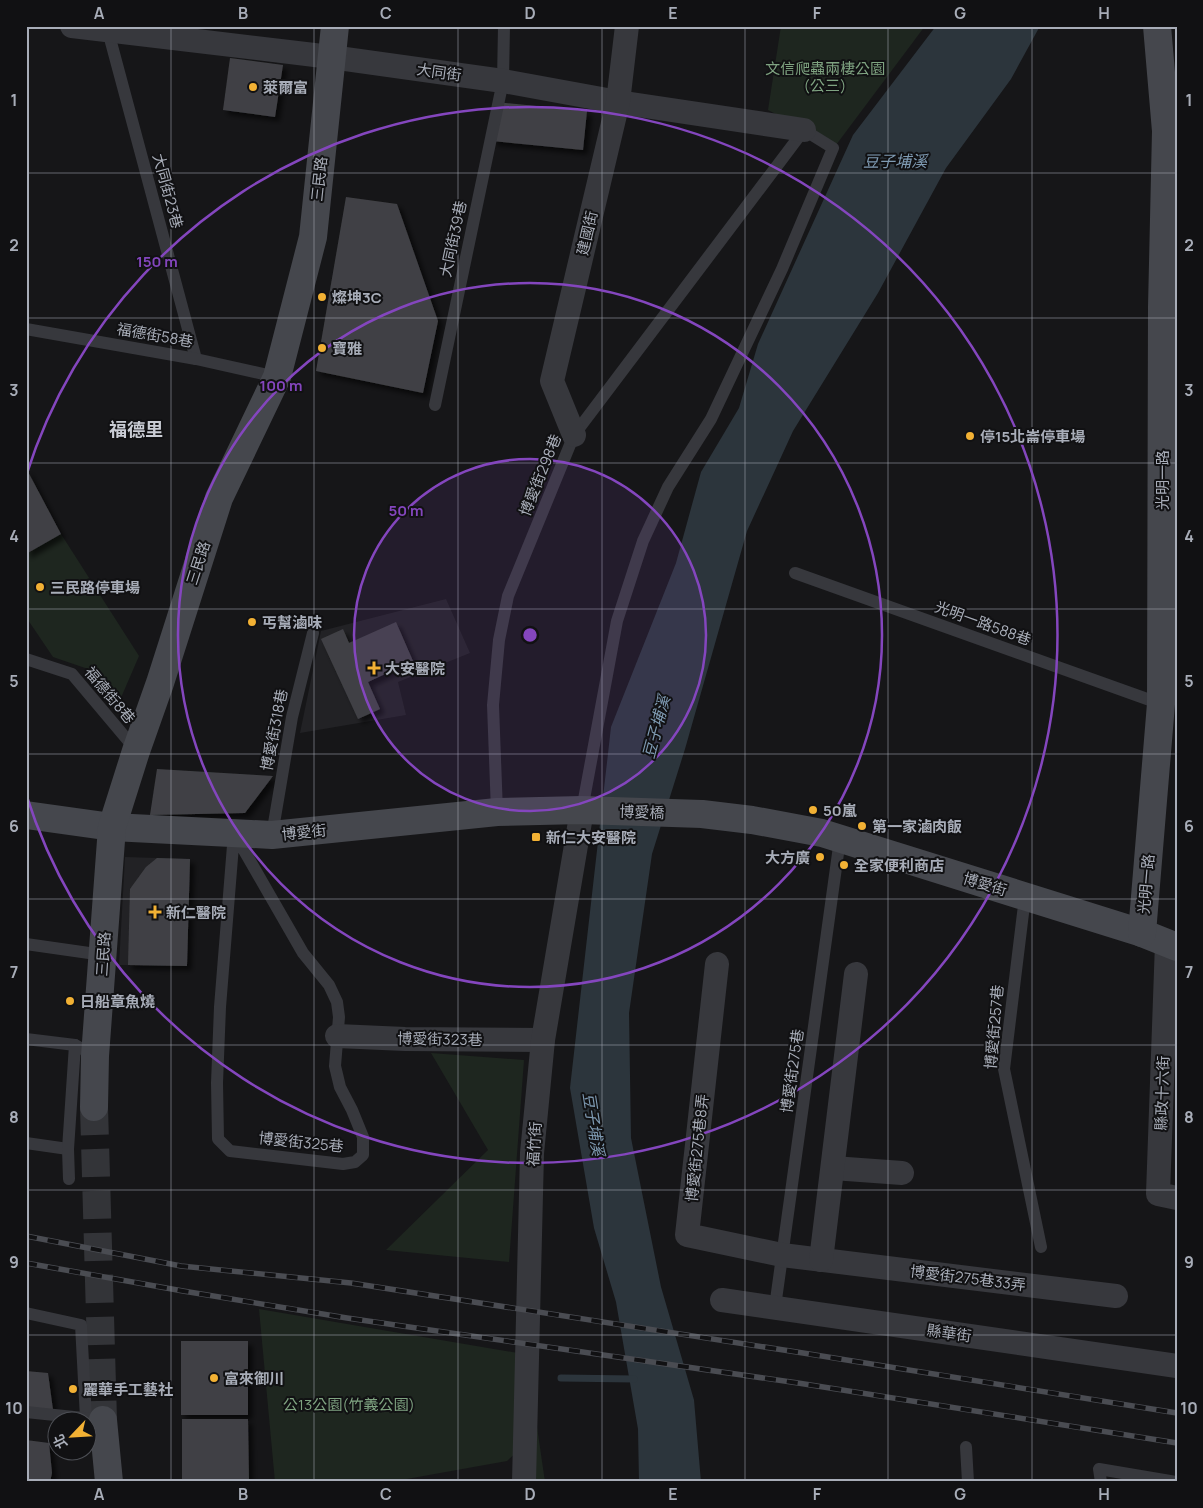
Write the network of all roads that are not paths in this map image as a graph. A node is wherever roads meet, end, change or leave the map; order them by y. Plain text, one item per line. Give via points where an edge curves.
1 (72, 26) edge
2 (335, 26) edge
3 (504, 26) edge
4 (627, 26) edge
5 (1157, 26) edge
6 (108, 31) junction
7 (331, 57) junction
8 (503, 81) junction
9 (618, 102) junction
10 (804, 130) junction
11 (1171, 131) edge
12 (26, 329) edge
13 (196, 359) junction
14 (277, 377) junction
15 (435, 405) dead end
16 (574, 435) junction
17 (1170, 540) edge
18 (795, 573) dead end
19 (312, 633) dead end
20 (26, 659) edge
21 (1161, 704) junction
22 (136, 751) junction
23 (582, 810) junction
24 (497, 812) junction
25 (702, 814) joint
26 (26, 815) edge
27 (112, 827) junction
28 (234, 833) junction
29 (272, 835) junction
30 (840, 839) junction
31 (1025, 897) junction
32 (1142, 933) junction
33 (26, 944) edge
34 (1172, 945) edge
35 (103, 955) junction
36 (717, 964) dead end
37 (856, 974) dead end
38 (337, 1036) junction
39 (26, 1040) edge
40 (543, 1040) junction
41 (85, 1050) junction
42 (94, 1107) tunnel mouth
43 (26, 1143) edge
44 (68, 1149) junction
45 (833, 1168) junction
46 (902, 1173) dead end
47 (69, 1179) dead end
48 (1177, 1198) edge
49 (1041, 1247) dead end
50 (782, 1255) junction
51 (821, 1260) junction
52 (1116, 1296) dead end
53 (722, 1300) dead end
54 (775, 1307) junction
55 (26, 1313) edge
56 (1177, 1366) edge
57 (94, 1410) edge
58 (26, 1412) edge
59 (48, 1414) edge
60 (98, 1432) tunnel mouth
61 (966, 1447) dead end
62 (109, 1482) edge
63 (524, 1482) edge
64 (968, 1482) edge
65 (1100, 1482) edge
66 (1176, 1482) edge

1 - 6 street, 大同街
2 - 7 street, 三民路
3 - 8 lane, 大同街39巷
4 - 9 street, 建國街
5 - 11 street, 光明一路
6 - 7 street, 大同街
6 - 13 lane, 大同街23巷
7 - 8 street, 大同街
7 - 14 street, 三民路 via 313,237
8 - 9 street, 大同街
8 - 15 lane, 大同街39巷
9 - 10 street, 大同街
9 - 16 street, 建國街 via 552,380
10 - 16 lane, 博愛街298巷
10 - 23 lane via 832,148 782,269 711,419 668,487 642,541 617,621
11 - 17 street, 光明一路 via 1162,307
12 - 13 lane, 福德街58巷
13 - 14 lane, 福德街58巷
14 - 22 street, 三民路 via 219,498
16 - 24 lane, 博愛街298巷 via 508,596 499,640 493,705
17 - 21 street, 光明一路
18 - 21 lane, 光明一路588巷
19 - 29 lane, 博愛街318巷 via 292,717
20 - 22 lane, 福德街8巷 via 72,674
21 - 32 street, 光明一路
22 - 27 street, 三民路
23 - 24 street, 博愛街
23 - 25 street, 博愛橋
23 - 40 street, 福竹街
24 - 29 street, 博愛街
25 - 30 street, 博愛街 via 752,820
26 - 27 street, 博愛街
27 - 28 street, 博愛街
27 - 35 street, 三民路
28 - 29 street, 博愛街
28 - 38 lane, 博愛街325巷 via 303,953 337,1002
28 - 38 lane, 博愛街325巷 via 217,1074 216,1123 222,1144 230,1151 343,1164 355,1162 364,1154 362,1137 338,1080 335,1066
30 - 31 street, 博愛街
30 - 50 lane, 博愛街275巷
31 - 32 street, 博愛街
31 - 49 lane, 博愛街257巷 via 1004,1069
32 - 34 street, 博愛街
33 - 35 lane
34 - 48 street, 縣政十六街 via 1158,1194
35 - 41 street, 三民路
36 - 50 street, 博愛街275巷8弄 via 687,1235
37 - 45 street
38 - 40 street, 博愛街323巷
39 - 41 lane
40 - 63 street, 福竹街 via 532,1153
41 - 42 street, 三民路
41 - 44 lane
43 - 44 lane
44 - 47 lane
45 - 46 street
45 - 51 street
50 - 51 street, 博愛街275巷33弄
50 - 54 lane, 博愛街275巷
51 - 52 street, 博愛街275巷33弄
53 - 54 street, 縣華街
54 - 56 street, 縣華街
55 - 57 lane via 81,1325
58 - 59 lane
60 - 62 street
61 - 64 lane
65 - 66 lane via 1099,1469

